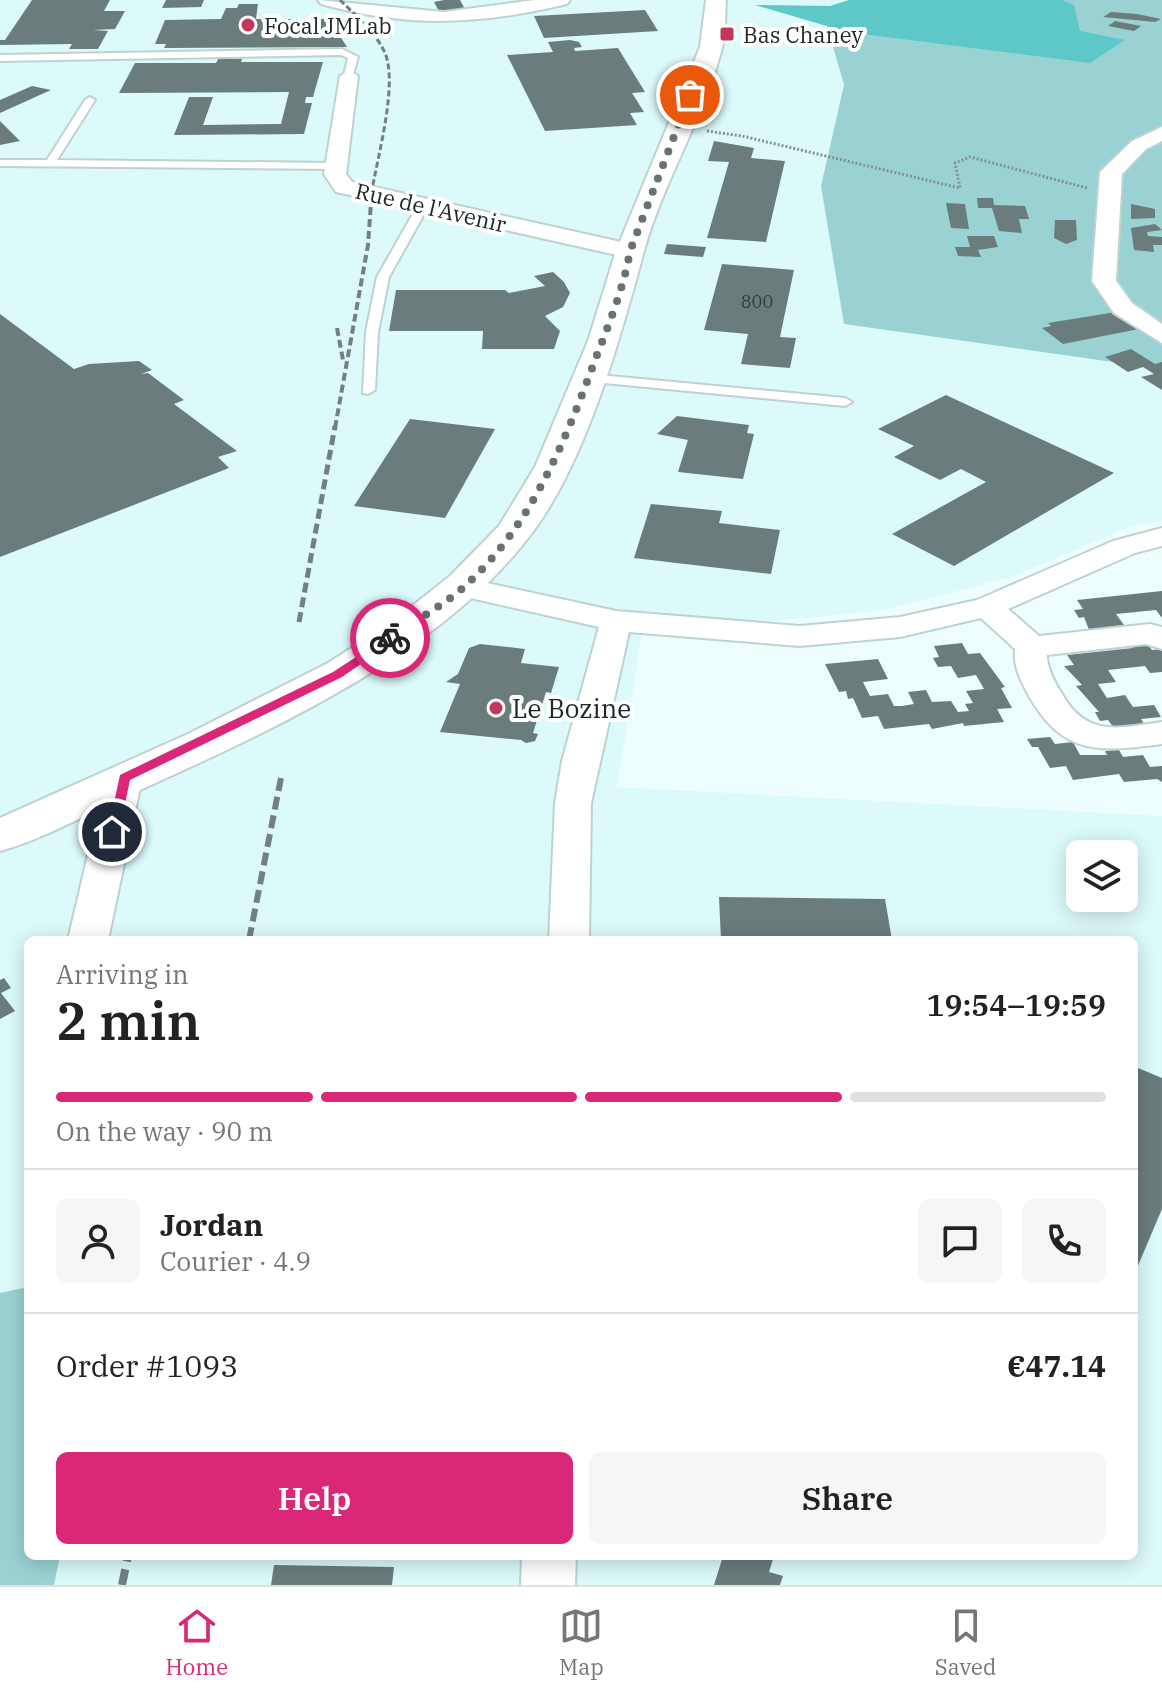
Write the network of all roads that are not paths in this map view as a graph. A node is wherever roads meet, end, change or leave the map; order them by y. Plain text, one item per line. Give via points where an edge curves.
1 (327, 0) edge
2 (468, 0) edge
3 (561, 0) edge
4 (699, 0) edge
5 (716, 0) edge
6 (481, 17) junction
7 (0, 58) edge
8 (349, 76) joint
9 (90, 100) dead end
10 (684, 111) junction
11 (1162, 133) edge
12 (0, 163) edge
13 (50, 163) junction
14 (336, 166) junction
15 (422, 207) junction
16 (630, 251) junction
17 (394, 253) junction
18 (410, 255) dead end
19 (1162, 335) edge
20 (588, 378) junction
21 (368, 390) dead end
22 (845, 402) dead end
23 (1162, 537) edge
24 (464, 587) junction
25 (987, 607) junction
26 (616, 621) junction
27 (1162, 639) edge
28 (1032, 647) junction
29 (1162, 733) edge
30 (124, 778) junction
31 (0, 836) edge
32 (89, 936) edge
33 (569, 936) edge
34 (549, 1560) edge
35 (548, 1585) edge

1 - 6 street via 388,15
2 - 6 street
3 - 6 street
4 - 10 main road
5 - 10 main road via 711,47
7 - 8 lane via 342,52 353,57
8 - 14 street, Rue de l'Avenir
9 - 13 lane
10 - 16 main road
11 - 19 street via 1139,145 1109,183 1104,281 1123,308
12 - 13 lane
13 - 14 lane
14 - 15 street, Rue de l'Avenir via 337,181 344,187
15 - 16 street, Rue de l'Avenir
15 - 17 lane
16 - 20 main road via 626,276
17 - 18 lane
17 - 21 lane via 374,318
20 - 22 lane
20 - 24 main road via 543,486 514,532
23 - 25 street via 1124,547
24 - 26 street
24 - 30 main road via 337,675
25 - 26 street via 900,627 800,636
25 - 28 street
26 - 33 street via 573,803
27 - 28 street via 1150,634
28 - 29 street via 1028,661 1057,718 1073,731 1093,739
30 - 31 main road
30 - 32 street
34 - 35 street

